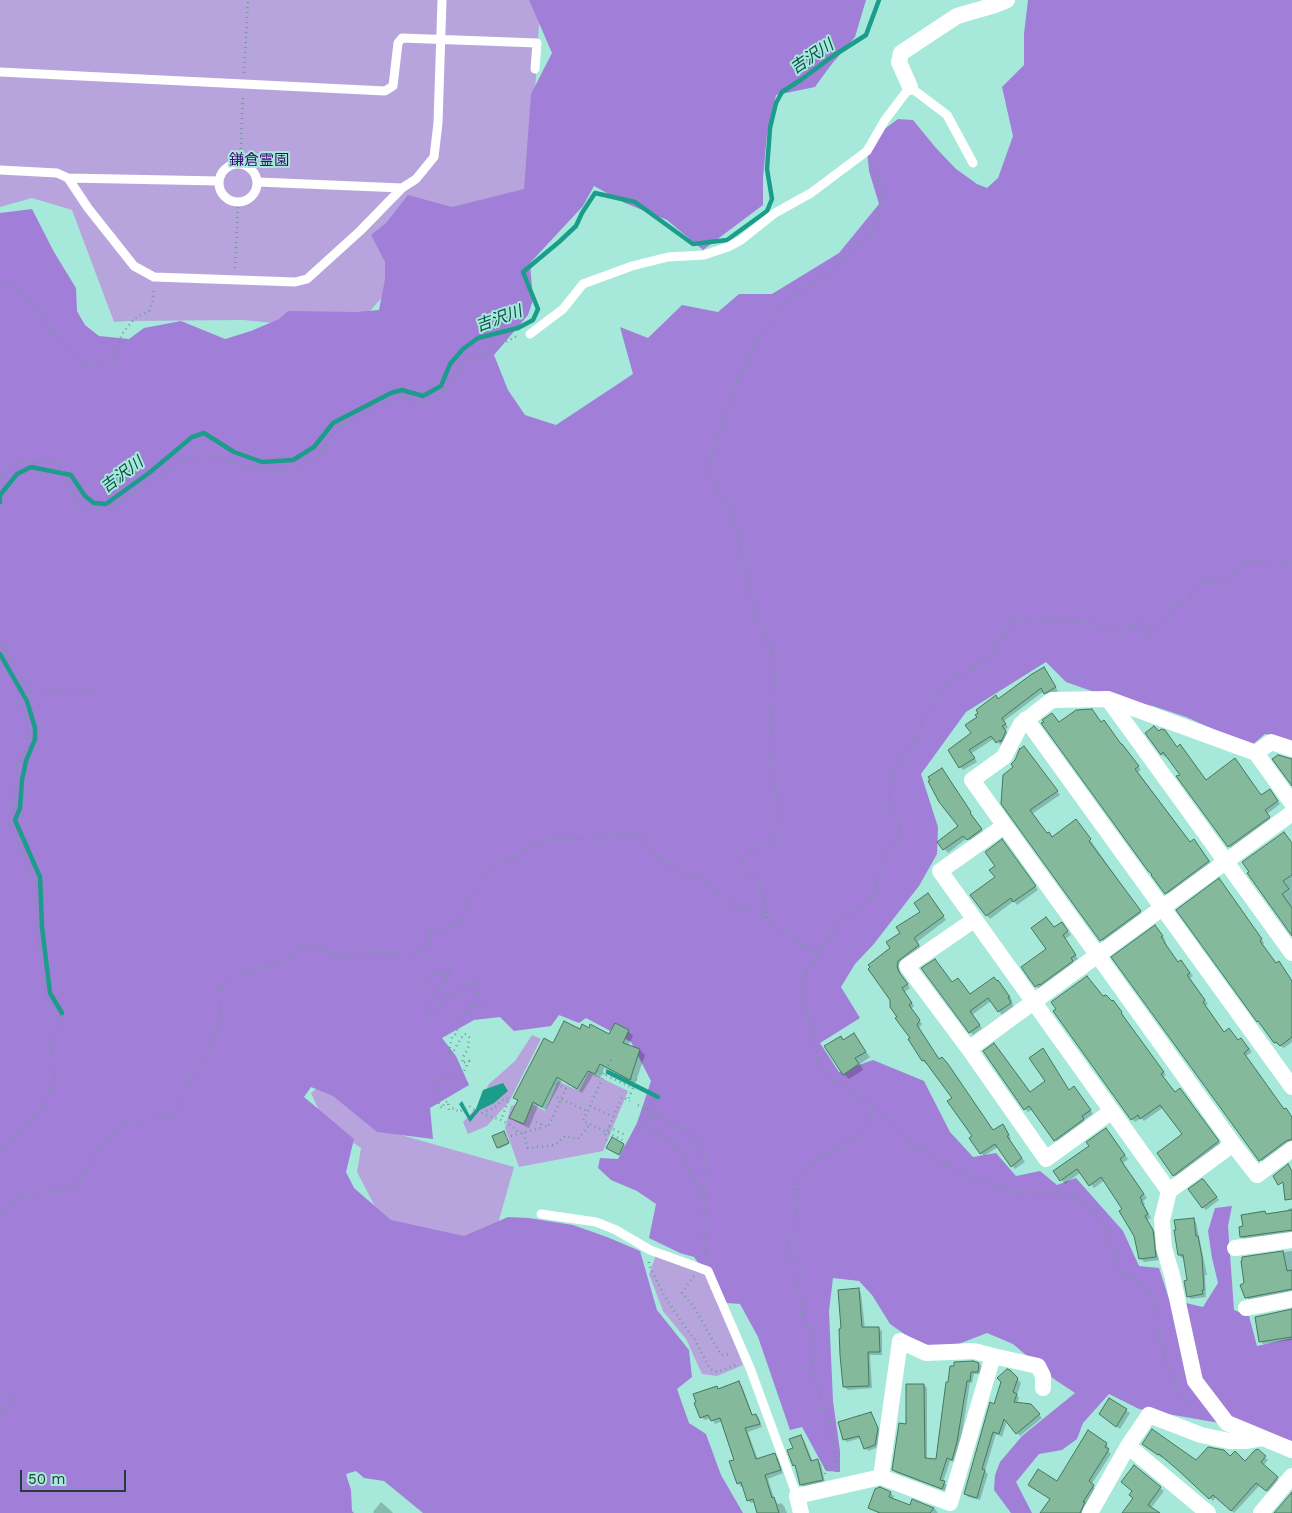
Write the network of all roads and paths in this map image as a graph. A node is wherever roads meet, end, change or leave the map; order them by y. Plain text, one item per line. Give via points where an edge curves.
1 (442, 0) edge
2 (1007, 0) edge
3 (440, 40) junction
4 (535, 69) dead end
5 (0, 72) edge
6 (910, 87) junction
7 (867, 151) junction
8 (973, 164) dead end
9 (0, 170) edge
10 (68, 178) junction
11 (218, 181) junction
12 (258, 182) junction
13 (402, 188) junction
14 (238, 203) junction
15 (154, 277) junction
16 (235, 280) junction
17 (0, 289) edge
18 (530, 334) joint
19 (0, 479) edge
20 (1292, 564) edge
21 (0, 645) edge
22 (105, 692) dead end
23 (30, 693) junction
24 (1108, 699) junction
25 (1026, 719) junction
26 (1292, 749) edge
27 (1256, 753) junction
28 (1292, 803) edge
29 (1292, 813) edge
30 (1004, 826) junction
31 (1226, 861) junction
32 (1162, 907) junction
33 (767, 918) junction
34 (974, 920) junction
35 (1292, 953) edge
36 (817, 954) junction
37 (1097, 954) junction
38 (422, 983) dead end
39 (486, 1000) dead end
40 (1033, 1001) junction
41 (468, 1008) junction
42 (969, 1049) junction
43 (611, 1060) dead end
44 (597, 1071) dead end
45 (604, 1075) junction
46 (631, 1078) dead end
47 (556, 1084) dead end
48 (568, 1084) dead end
49 (1292, 1087) edge
50 (633, 1088) junction
51 (567, 1089) junction
52 (548, 1093) dead end
53 (652, 1099) dead end
54 (562, 1100) junction
55 (638, 1105) dead end
56 (589, 1106) junction
57 (874, 1108) junction
58 (646, 1109) junction
59 (587, 1111) junction
60 (1112, 1111) junction
61 (655, 1114) junction
62 (486, 1115) dead end
63 (614, 1117) junction
64 (501, 1120) junction
65 (536, 1122) dead end
66 (542, 1124) junction
67 (590, 1124) junction
68 (609, 1127) junction
69 (647, 1127) junction
70 (645, 1131) dead end
71 (521, 1133) junction
72 (606, 1134) junction
73 (625, 1135) dead end
74 (506, 1137) dead end
75 (622, 1140) dead end
76 (1233, 1144) junction
77 (1292, 1149) edge
78 (0, 1150) edge
79 (1169, 1191) junction
80 (704, 1198) junction
81 (0, 1214) edge
82 (541, 1214) dead end
83 (1292, 1240) edge
84 (1235, 1248) dead end
85 (650, 1250) junction
86 (704, 1269) junction
87 (1292, 1299) edge
88 (1246, 1308) dead end
89 (742, 1350) junction
90 (993, 1356) junction
91 (747, 1361) junction
92 (1043, 1388) dead end
93 (0, 1390) edge
94 (1194, 1400) dead end
95 (0, 1414) edge
96 (1263, 1438) junction
97 (1128, 1446) junction
98 (1292, 1450) edge
99 (1292, 1476) edge
100 (881, 1477) junction
101 (827, 1489) junction
102 (797, 1496) junction
103 (801, 1513) edge
104 (1090, 1513) edge
105 (1208, 1513) edge
106 (1261, 1513) edge

1 - 3 lane
2 - 6 street via 957,16 901,53 898,62
3 - 4 lane via 538,42
3 - 5 lane via 402,38 398,43 393,86 385,91
3 - 13 lane via 434,157 416,178
6 - 7 lane
6 - 8 lane via 947,115
7 - 18 lane via 811,193 775,213 728,247 704,255 668,257 632,266 583,284 563,309
7 - 33 path via 883,194 872,232 822,278 786,302 760,338 740,376 707,467 732,515 757,621 773,654 770,751 779,814 774,843 747,851 741,866 759,880
9 - 10 lane via 57,173
10 - 11 lane
10 - 15 lane via 134,266
11 - 12 lane via 226,167 240,164 253,170
11 - 14 lane via 222,194
12 - 13 lane
12 - 14 lane via 251,198
13 - 16 lane via 306,279 295,282
14 - 16 path
15 - 16 lane
15 - 17 path via 149,311 134,319 122,334 113,360 83,363 55,336 39,310 13,283
18 - 19 path via 525,332 464,361 450,385 439,395 420,402 399,397 342,426 318,456 302,469 281,471 234,463 218,456 187,457 106,512 79,505 57,462 16,463 8,467
20 - 36 path via 1251,560 1223,583 1206,580 1198,583 1191,593 1192,598 1183,605 1180,603 1148,635 1139,622 1121,634 1098,624 1055,617 1011,622 988,658 968,672 956,673 922,720 919,736 892,773 889,804 900,831 896,841 891,842 874,893 870,900 842,919
21 - 23 path via 5,648
22 - 23 path
23 - 78 path via 18,700 28,724 30,744 17,764 15,808 8,819 37,886 37,930 46,998 60,1014 51,1053 55,1079 39,1111
24 - 25 street via 1052,700
24 - 27 street
24 - 31 street
25 - 30 street via 1004,757 972,780
25 - 32 street
26 - 27 street via 1271,742
27 - 28 street
29 - 31 street
30 - 34 street via 940,871
30 - 37 street
31 - 32 street
31 - 35 street
32 - 37 street
32 - 49 street
33 - 36 path
33 - 81 path via 733,906 715,887 669,866 642,838 625,833 586,839 550,837 492,869 464,904 467,910 462,918 451,927 427,932 430,944 422,951 336,956 309,945 300,945 296,954 270,967 228,976 220,988 221,1017 208,1043 206,1062 186,1083 182,1103 169,1116 124,1125 102,1143 75,1186 25,1196 10,1202
34 - 40 street
34 - 42 street via 908,966
36 - 57 path via 808,968 801,992 812,1029 816,1058 829,1078
37 - 40 street
37 - 76 street
38 - 41 path via 428,981 431,974 441,974 449,969 428,1005 429,1013 475,980 477,994
39 - 41 path
40 - 42 street
40 - 60 street
41 - 64 path via 458,1020 457,1033 452,1036 449,1052 466,1034 469,1036 468,1049 462,1063 469,1061 463,1073 436,1081 439,1106 443,1108 448,1101 450,1110 454,1108 460,1113 469,1106 480,1114 505,1098 508,1099
42 - 60 street via 1046,1158
43 - 45 path
44 - 45 path
45 - 50 path
45 - 56 path
46 - 50 path via 637,1080
47 - 51 path
48 - 51 path
50 - 63 path via 629,1101 622,1097
51 - 54 path
52 - 54 path
53 - 58 path
54 - 59 path
54 - 66 path via 548,1127
55 - 58 path
56 - 59 path
56 - 63 path
57 - 94 path via 915,1146 965,1176 1013,1193 1070,1194 1092,1209 1104,1223 1121,1273 1149,1286 1159,1339 1177,1390 1196,1408
57 - 101 path via 864,1133 814,1160 808,1175 794,1178 796,1213 794,1233 787,1243 787,1258 801,1264 798,1284 804,1317 814,1344 811,1367 837,1461 836,1474 830,1473 826,1465 824,1470
58 - 61 path
59 - 67 path via 583,1121
60 - 79 street
61 - 69 path
61 - 80 path via 689,1132 702,1145
62 - 64 path
63 - 68 path
64 - 71 path
65 - 66 path
66 - 71 path via 541,1128
67 - 71 path via 578,1139 565,1136 555,1145 528,1148
67 - 72 path
68 - 72 path
68 - 73 path
69 - 70 path
69 - 80 path via 676,1147
71 - 74 path
72 - 75 path
76 - 77 street via 1258,1175
76 - 79 street
79 - 96 street via 1162,1220 1164,1248 1195,1381 1227,1423
80 - 86 path
82 - 85 lane via 596,1222
83 - 84 street
85 - 86 lane
85 - 91 path via 649,1265 668,1301 696,1340 710,1369 717,1372
86 - 89 lane
86 - 89 path via 682,1293 694,1307 721,1355
87 - 88 street
89 - 91 lane
90 - 92 street via 1038,1366 1043,1376
90 - 100 street via 950,1503
90 - 100 street via 974,1351 926,1353 900,1341
91 - 102 lane
93 - 95 path via 14,1398
96 - 97 street via 1229,1441 1201,1435 1149,1415
96 - 98 street
97 - 104 street
97 - 105 street
99 - 106 street
100 - 101 street
101 - 102 street
102 - 103 street

